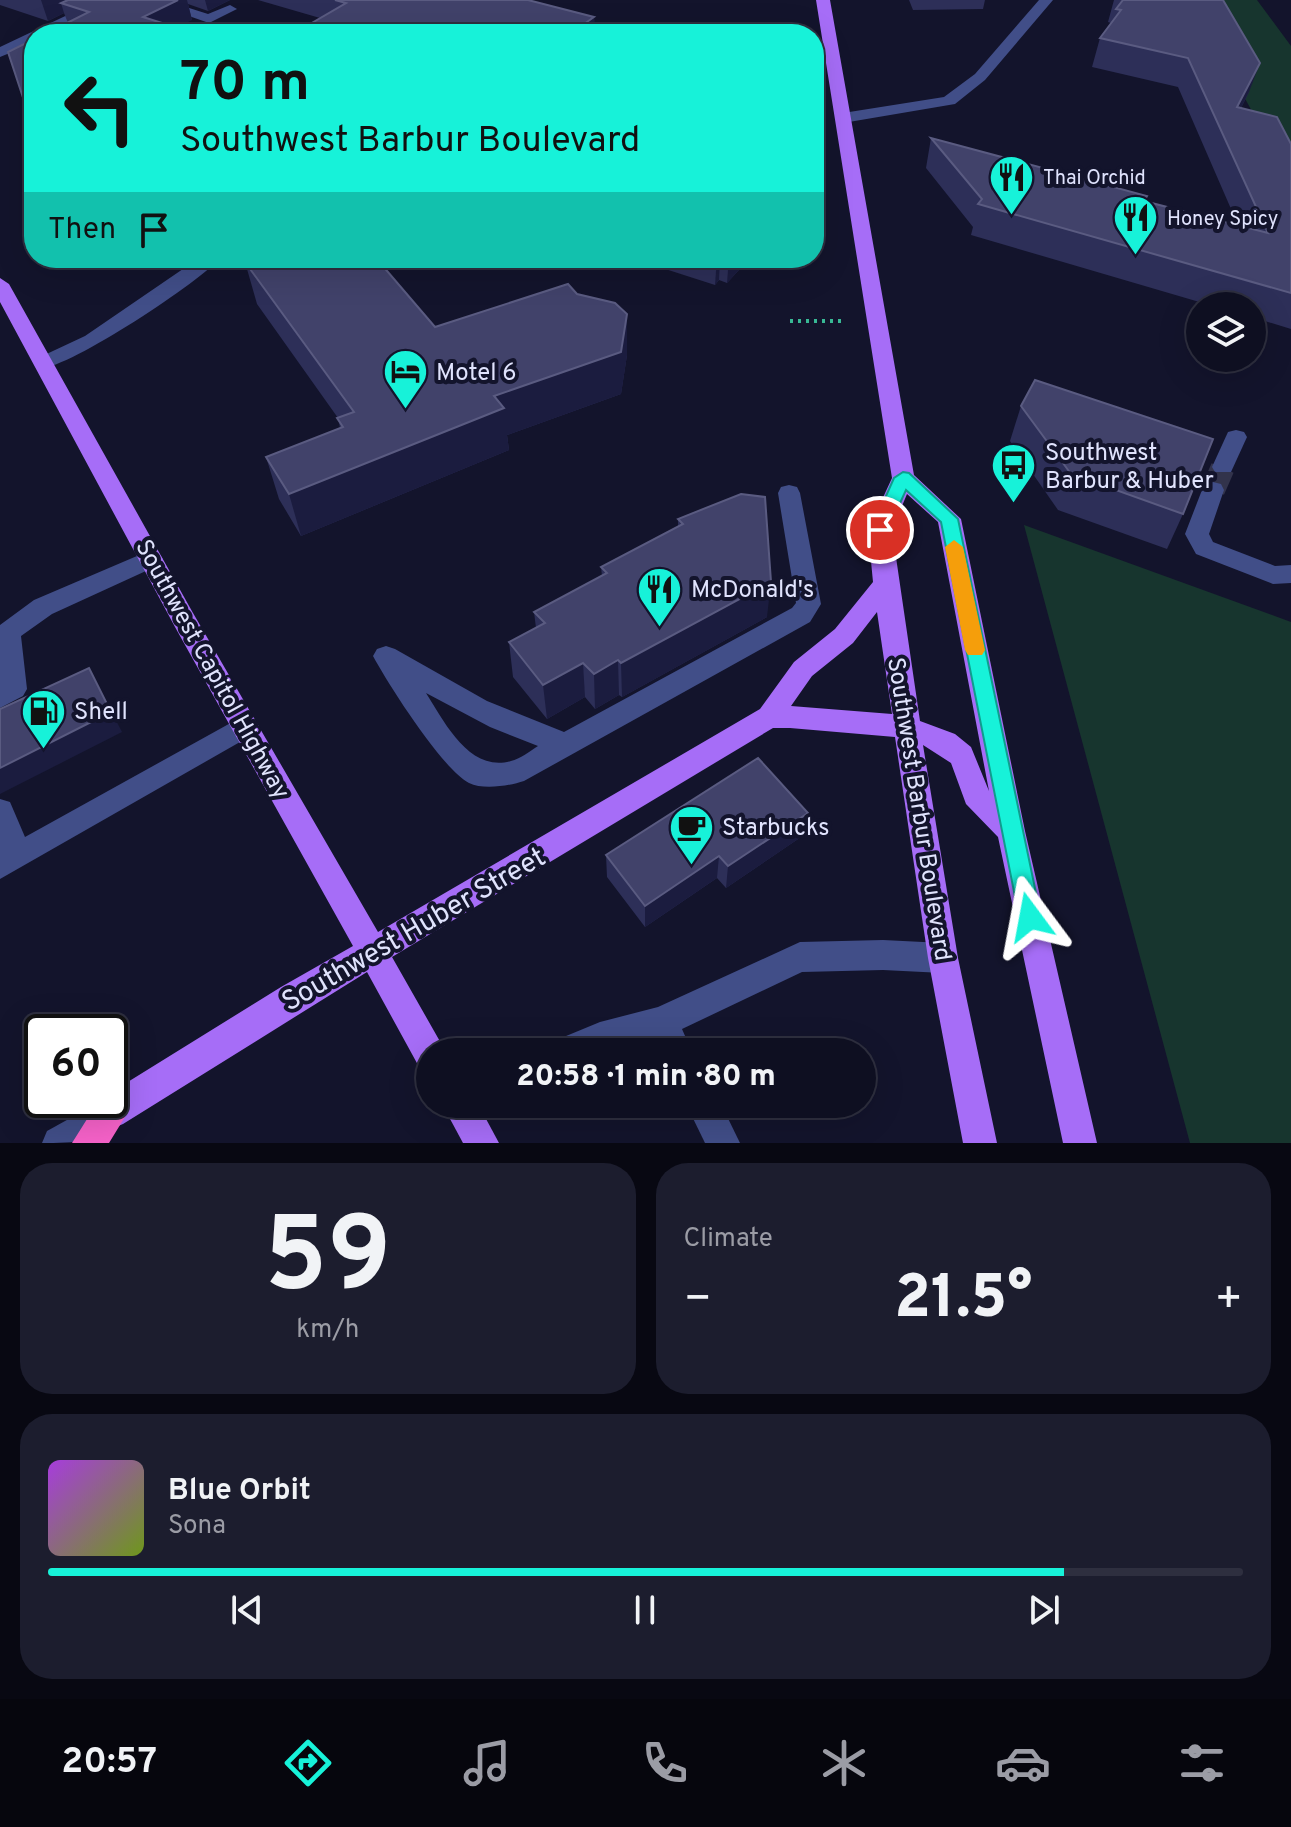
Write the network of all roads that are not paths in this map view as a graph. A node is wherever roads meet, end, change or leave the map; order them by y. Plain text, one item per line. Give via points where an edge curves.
1 (110, 0) edge
2 (150, 0) edge
3 (823, 0) edge
4 (1046, 0) edge
5 (230, 9) dead end
6 (61, 24) edge
7 (24, 42) edge
8 (0, 53) edge
9 (843, 118) junction
10 (196, 268) edge
11 (0, 284) edge
12 (45, 363) junction
13 (1236, 437) dead end
14 (1223, 467) tunnel mouth
15 (903, 478) junction
16 (1213, 490) tunnel mouth
17 (789, 493) dead end
18 (151, 559) junction
19 (1291, 574) edge
20 (885, 584) junction
21 (0, 697) edge
22 (769, 717) junction
23 (245, 726) junction
24 (905, 728) junction
25 (566, 744) junction
26 (0, 811) edge
27 (1011, 831) junction
28 (9, 861) edge
29 (372, 953) junction
30 (943, 958) junction
31 (661, 1022) junction
32 (421, 1038) edge
33 (600, 1038) edge
34 (669, 1038) edge
35 (128, 1101) edge
36 (101, 1118) edge
37 (107, 1118) edge
38 (710, 1118) edge
39 (59, 1143) edge
40 (89, 1143) edge
41 (723, 1143) edge
42 (980, 1143) edge
43 (1080, 1143) edge

1 - 6 street
2 - 5 street via 209,19
3 - 9 main road
4 - 9 street via 980,77 949,101
7 - 8 street
9 - 15 main road
10 - 12 street via 92,340
11 - 12 main road, Southwest Capitol Highway
12 - 18 main road, Southwest Capitol Highway
13 - 14 street
15 - 20 main road, Southwest Barbur Boulevard via 880,530
15 - 27 main road via 949,519
16 - 19 street via 1197,534 1204,548 1273,575
17 - 25 street via 809,604 801,615
18 - 21 street via 43,607 8,632 14,689
18 - 23 main road, Southwest Capitol Highway
20 - 22 main road via 844,636 803,669
20 - 24 main road, Southwest Barbur Boulevard
22 - 24 main road
22 - 29 main road, Southwest Huber Street
23 - 28 street
23 - 29 main road, Southwest Capitol Highway
24 - 27 main road via 947,743 962,756 973,791
24 - 30 main road, Southwest Barbur Boulevard
25 - 25 street via 457,697 386,656 458,760 477,774 514,773
26 - 28 street
27 - 43 main road
29 - 32 main road, Southwest Capitol Highway
29 - 35 main road, Southwest Huber Street
30 - 31 street via 800,957
30 - 42 main road, Southwest Barbur Boulevard
31 - 33 street
31 - 34 street
36 - 39 street, Southwest Huber Street
37 - 40 highway
38 - 41 street

